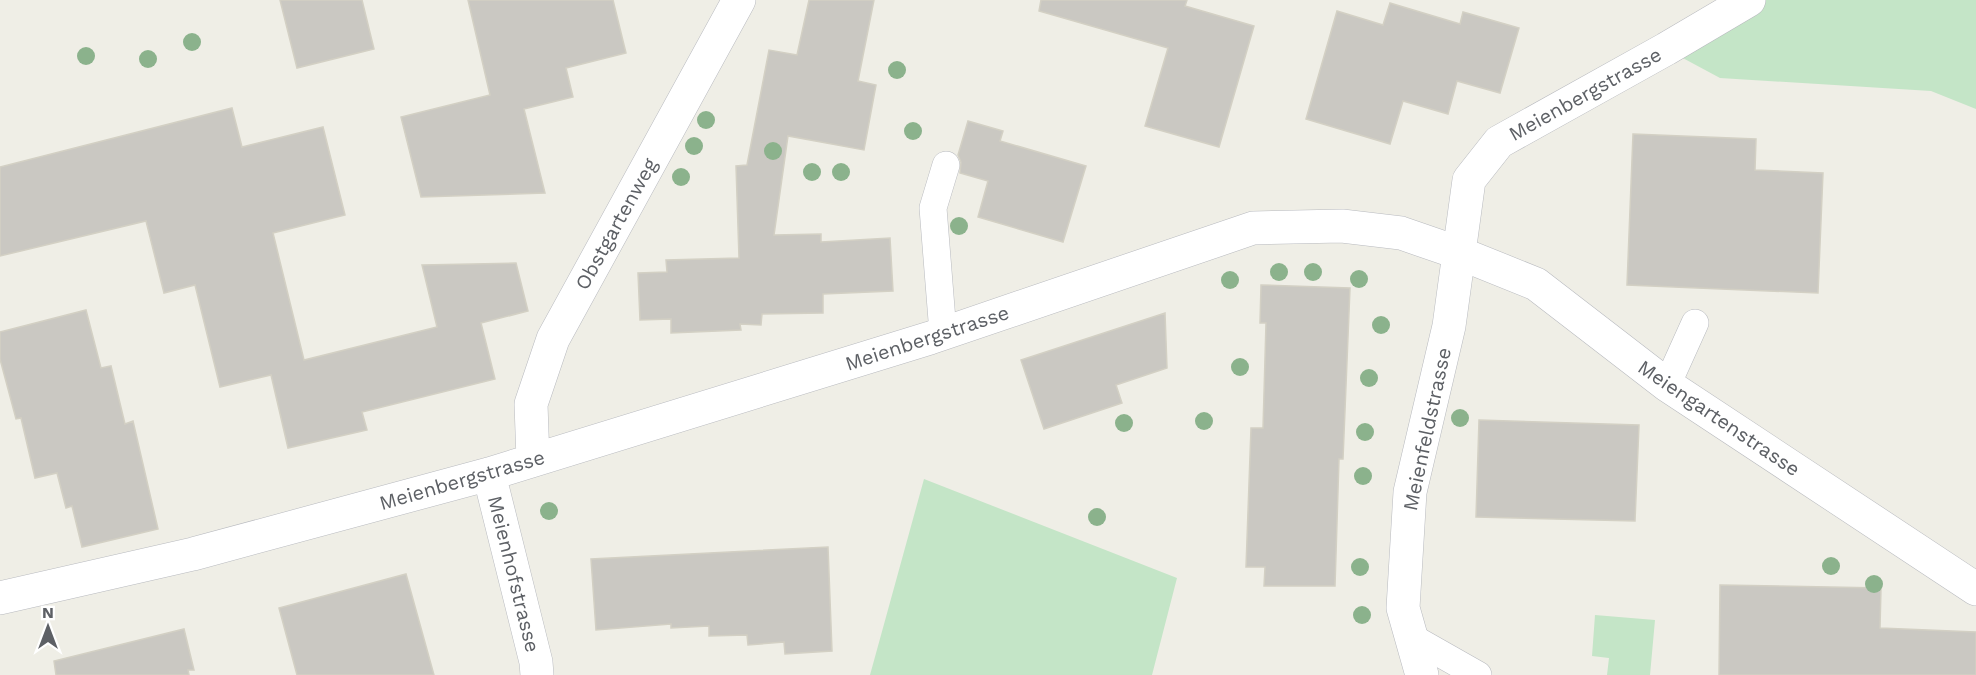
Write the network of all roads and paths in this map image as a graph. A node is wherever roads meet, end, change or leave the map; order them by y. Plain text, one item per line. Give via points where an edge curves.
1 (739, 0) edge
2 (1749, 0) edge
3 (1715, 9) edge
4 (946, 165) dead end
5 (1459, 253) junction
6 (1695, 323) dead end
7 (942, 333) junction
8 (1667, 385) junction
9 (533, 460) junction
10 (489, 474) junction
11 (1976, 589) edge
12 (0, 598) edge
13 (1411, 637) junction
14 (537, 675) edge
15 (1422, 675) edge
16 (1478, 675) edge

1 - 9 street, Obstgartenweg via 553,339 531,404
2 - 3 street, Meienbergstrasse
3 - 5 street, Meienbergstrasse via 1499,142 1469,180
4 - 7 lane via 933,208
5 - 7 street, Meienbergstrasse via 1401,233 1354,227 1253,228
5 - 8 street, Meiengartenstrasse via 1536,284
5 - 13 street, Meienfeldstrasse via 1449,326 1410,492 1403,608
6 - 8 lane
7 - 9 street, Meienbergstrasse
8 - 11 street, Meiengartenstrasse
9 - 10 street, Meienbergstrasse
10 - 12 street, Meienbergstrasse via 193,554
10 - 14 street, Meienhofstrasse
13 - 15 street, Meienfeldstrasse
13 - 16 lane

